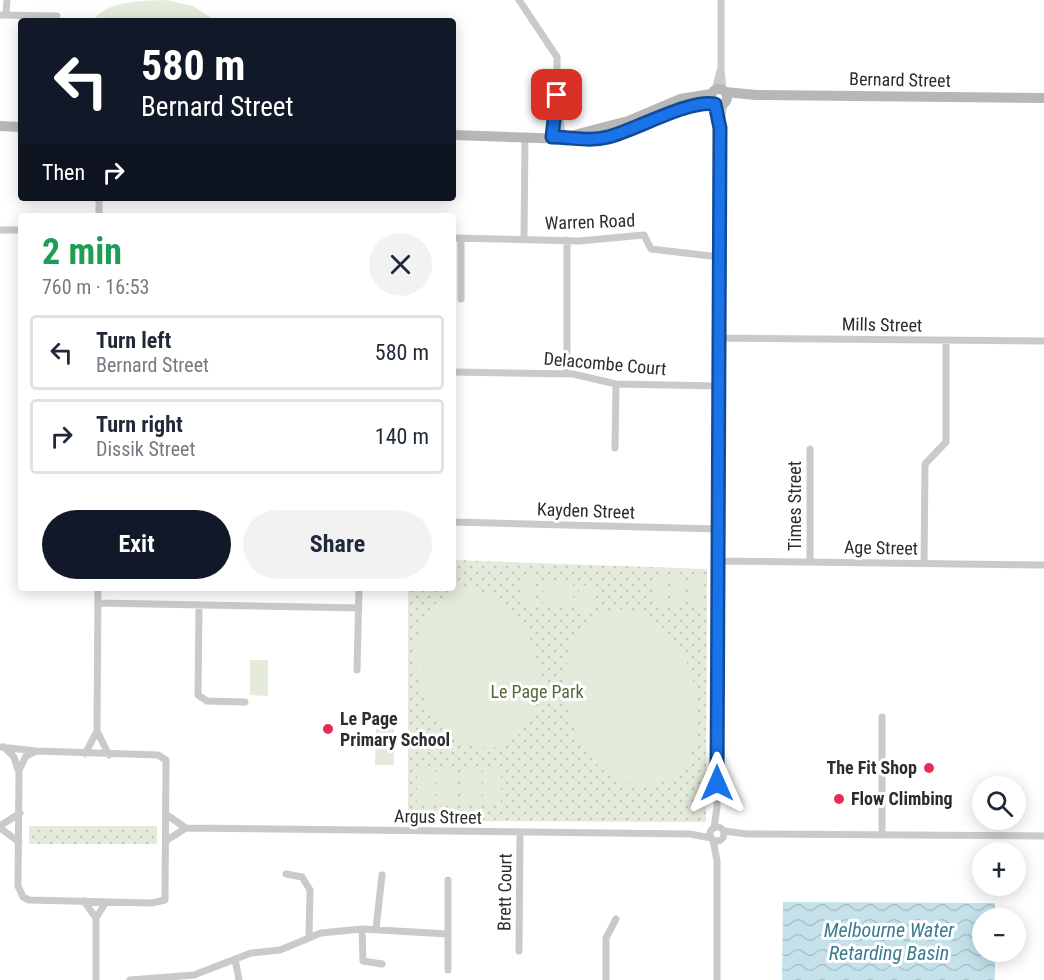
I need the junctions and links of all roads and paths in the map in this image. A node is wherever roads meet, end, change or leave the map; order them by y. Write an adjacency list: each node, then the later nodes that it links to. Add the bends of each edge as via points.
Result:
1 (7, 0): 4 (street)
2 (519, 0): 12 (street, via 555,52)
3 (721, 0): 6 (street)
4 (3, 15): 5 (street)
5 (57, 16)
6 (719, 97): 7 (street, Bernard Street); 12 (street, Bernard Street, via 672,101 607,128); 18 (street)
7 (1044, 98)
8 (0, 126): 9 (street)
9 (18, 127)
10 (456, 135): 11 (street, Bernard Street)
11 (525, 136): 12 (street, Bernard Street); 16 (street)
12 (557, 137)
13 (0, 230): 14 (street)
14 (18, 230)
15 (457, 238): 16 (street, Warren Road); 19 (street)
16 (524, 239): 17 (street, Warren Road)
17 (567, 240): 18 (street, Warren Road, via 644,235 651,249); 24 (street)
18 (719, 257): 20 (street)
19 (461, 298)
20 (719, 338): 21 (street, Mills Street); 26 (street)
21 (946, 340): 22 (street, Mills Street); 33 (street, via 946,442 925,464)
22 (1044, 341)
23 (456, 372): 24 (street, Delacombe Court)
24 (567, 374): 25 (street, Delacombe Court)
25 (616, 384): 26 (street, Delacombe Court); 27 (street)
26 (719, 386): 30 (street)
27 (615, 448)
28 (810, 449): 32 (street, Times Street)
29 (456, 522): 30 (street, Kayden Street)
30 (718, 530): 31 (street)
31 (718, 561): 32 (street, Age Street); 54 (street)
32 (810, 562): 33 (street, Age Street)
33 (924, 564): 34 (street, Age Street)
34 (1044, 565)
35 (98, 591): 37 (street)
36 (359, 591): 39 (street)
37 (98, 603): 38 (street); 43 (street)
38 (199, 605): 39 (street); 41 (street, via 198,695 207,701)
39 (359, 608): 40 (street)
40 (357, 670)
41 (245, 702)
42 (882, 717): 55 (street)
43 (97, 730): 46 (street); 47 (street)
44 (2, 747): 45 (street); 48 (street, via 14,757)
45 (36, 752): 46 (street); 48 (street, via 26,756)
46 (85, 754): 47 (street)
47 (109, 755): 50 (street, via 158,755 166,760)
48 (19, 770): 49 (street)
49 (20, 813): 51 (street); 58 (street)
50 (167, 816): 52 (street); 57 (street)
51 (0, 827): 58 (street)
52 (186, 828): 53 (street, Argus Street); 57 (street)
53 (520, 833): 54 (street, Argus Street); 70 (street, Brett Court)
54 (717, 834): 55 (street, Argus Street); 79 (street)
55 (882, 835): 56 (street, Argus Street)
56 (1044, 836)
57 (167, 840): 63 (street, via 165,900)
58 (19, 842): 62 (street, via 18,886 23,897)
59 (286, 874): 69 (street, via 302,877 310,890)
60 (382, 875): 67 (street)
61 (448, 880): 68 (street)
62 (84, 901): 63 (street); 64 (street)
63 (106, 902): 64 (street)
64 (96, 918): 75 (street)
65 (616, 919): 78 (street, via 606,938)
66 (362, 929): 67 (street); 69 (street); 72 (street, via 363,961)
67 (376, 929): 68 (street)
68 (448, 934): 73 (street)
69 (309, 937): 71 (street, via 280,950)
70 (519, 951)
71 (235, 959): 74 (street, via 194,975); 77 (street)
72 (382, 964)
73 (448, 970)
74 (173, 978): 76 (street)
75 (96, 980)
76 (130, 980)
77 (239, 980)
78 (606, 980)
79 (717, 980)

